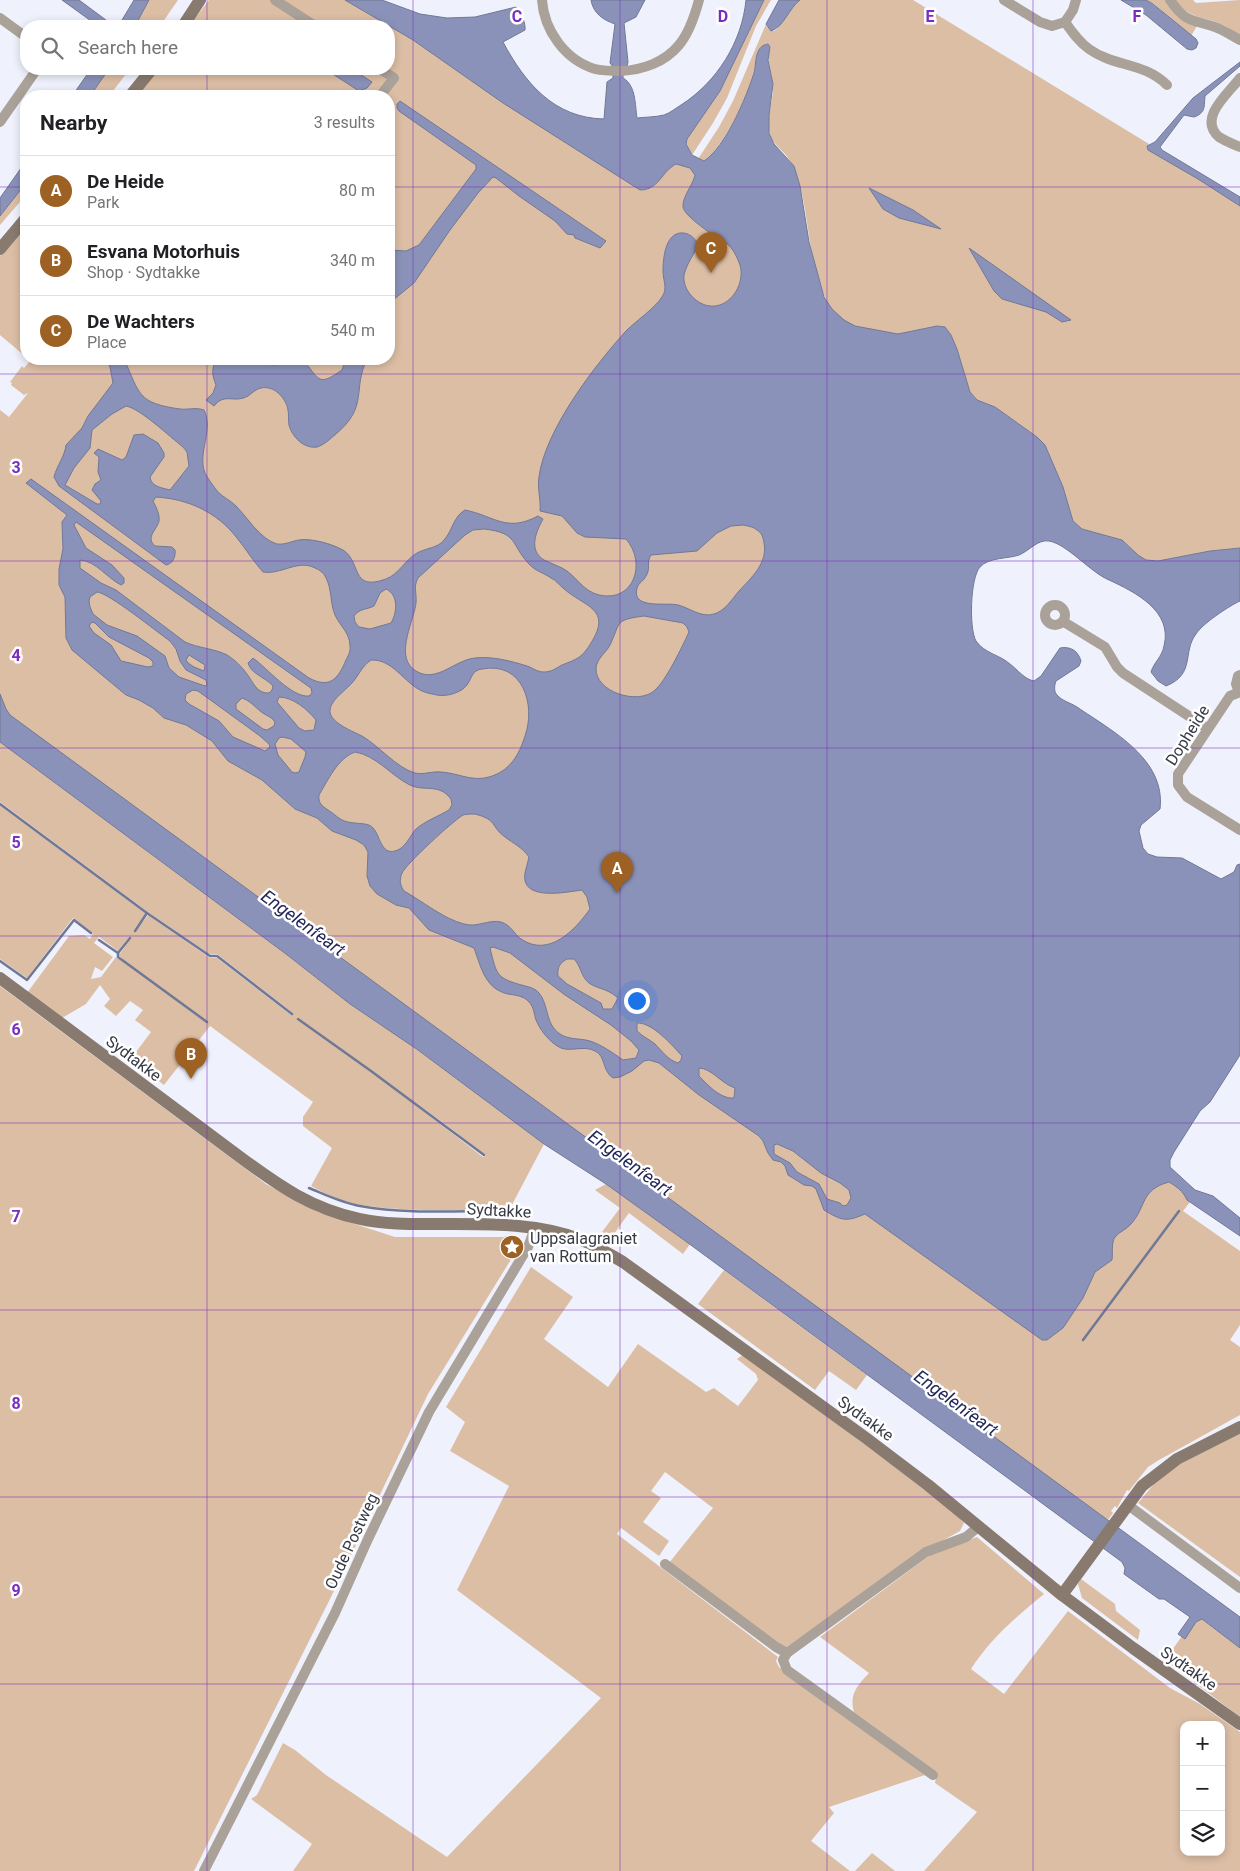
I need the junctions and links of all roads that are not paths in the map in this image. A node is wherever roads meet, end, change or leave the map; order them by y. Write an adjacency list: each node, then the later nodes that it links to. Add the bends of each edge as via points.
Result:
1 (200, 0): 9 (street)
2 (275, 0): 10 (street)
3 (542, 0): 4 (street, via 552,34 563,49 586,66 610,71 654,64 668,56 680,44)
4 (699, 0)
5 (1004, 0): 11 (street, via 1040,22 1052,26)
6 (1076, 0): 11 (street)
7 (1170, 0): 13 (street, via 1181,15)
8 (0, 18): 12 (street)
9 (187, 20)
10 (306, 20)
11 (1065, 22): 18 (street, via 1090,50 1149,71)
12 (20, 33)
13 (1240, 40)
14 (33, 75): 19 (street)
15 (147, 75): 20 (street)
16 (389, 75): 21 (street, via 394,78)
17 (1240, 78): 24 (street, via 1211,118 1218,136)
18 (1167, 85)
19 (22, 90)
20 (135, 90)
21 (385, 90)
22 (20, 93): 23 (street)
23 (0, 122)
24 (1240, 147)
25 (20, 225): 26 (street)
26 (0, 249)
27 (1064, 622): 30 (street, via 1105,647 1123,673)
28 (1240, 675): 29 (street, Dopheide, via 1236,684)
29 (1240, 692): 30 (street, Dopheide, via 1230,696)
30 (1207, 728): 31 (street, Dopheide, via 1178,774 1178,785 1187,797)
31 (1240, 830)
32 (0, 978): 33 (street, Sydtakke, via 240,1158 301,1199 361,1220 389,1224)
33 (535, 1228): 36 (street, Sydtakke, via 581,1240 634,1269 874,1444); 43 (street, Oude Postweg, via 528,1247 425,1420 330,1622)
34 (1240, 1427): 35 (street, via 1171,1463 1142,1486)
35 (1128, 1505): 38 (street); 39 (street)
36 (978, 1527): 39 (street, Sydtakke); 40 (street, via 966,1537 926,1552)
37 (665, 1564): 40 (street)
38 (1240, 1588)
39 (1062, 1595): 41 (street, Sydtakke)
40 (787, 1653): 42 (street, via 783,1660 787,1670)
41 (1240, 1724)
42 (933, 1775)
43 (204, 1871)

